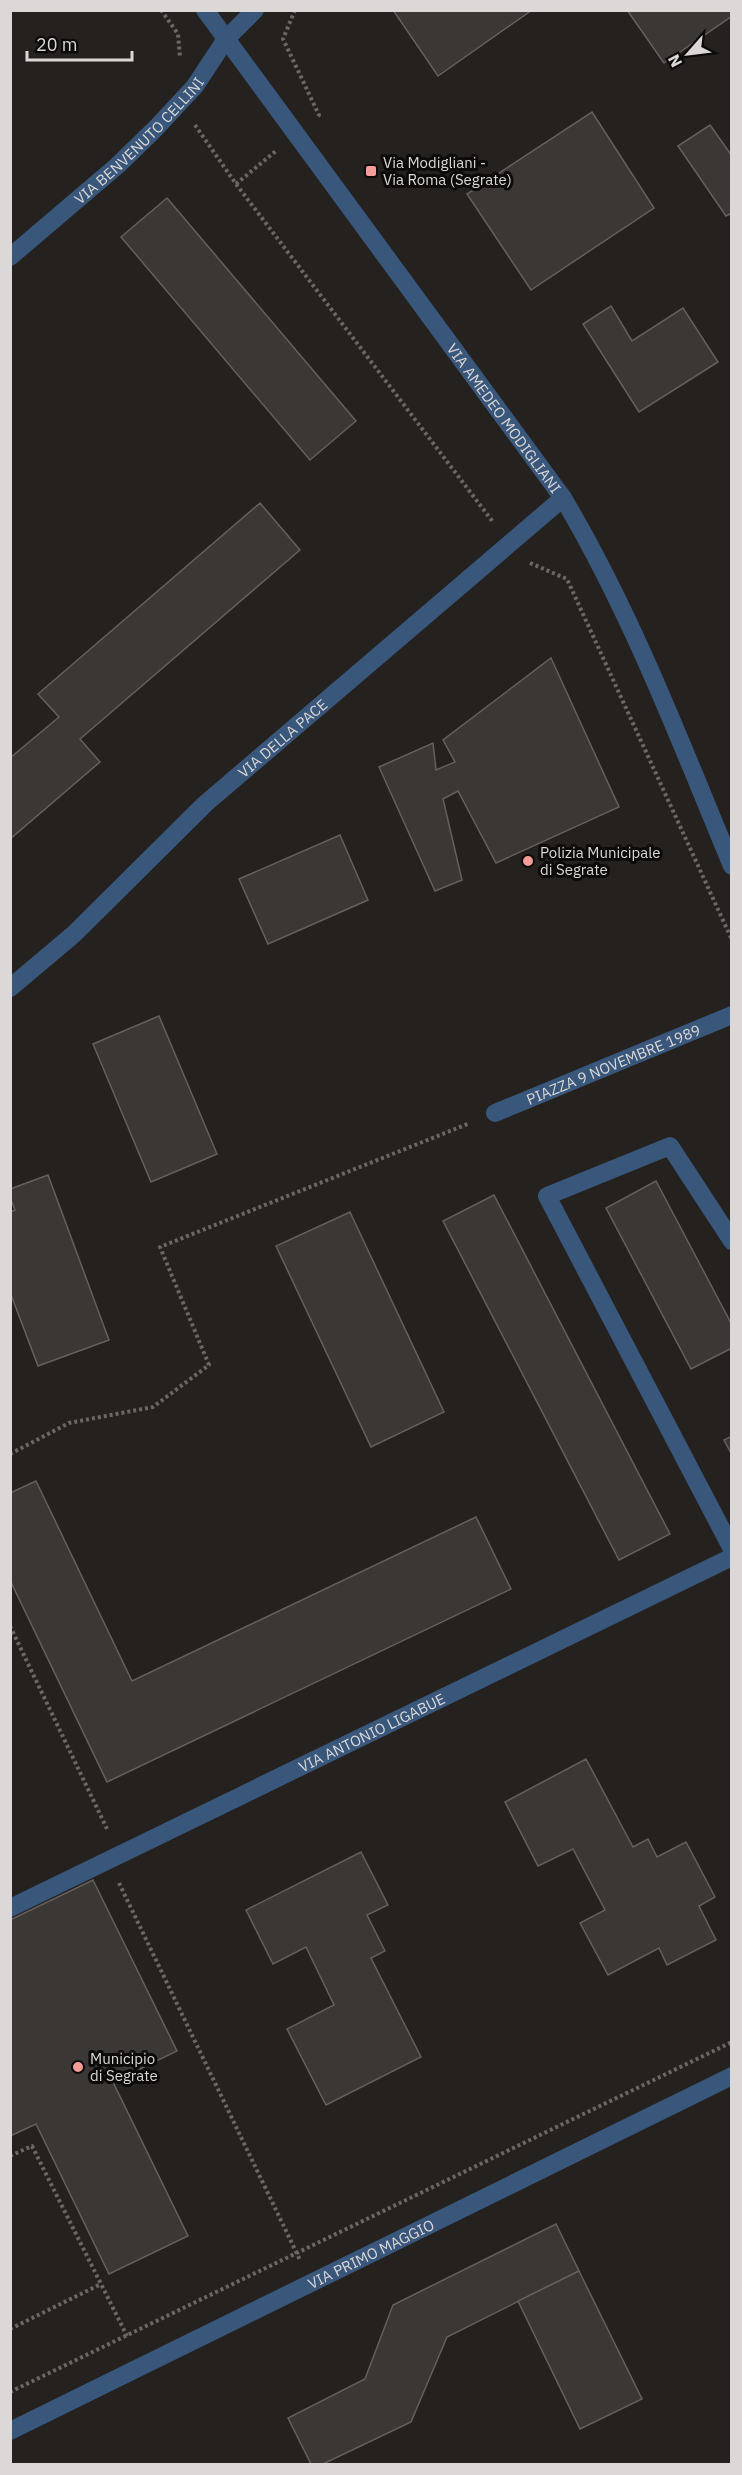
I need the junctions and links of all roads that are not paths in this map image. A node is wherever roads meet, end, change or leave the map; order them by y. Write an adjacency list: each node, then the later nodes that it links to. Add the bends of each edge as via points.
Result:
1 (205, 10): 3 (street, VIA AMEDEO MODIGLIANI)
2 (255, 10): 3 (street, VIA BENVENUTO CELLINI)
3 (226, 39): 4 (street, VIA BENVENUTO CELLINI, via 180,103 118,165); 5 (street, VIA AMEDEO MODIGLIANI)
4 (10, 257)
5 (563, 498): 6 (street, VIA AMEDEO MODIGLIANI, via 623,608); 7 (street, VIA DELLA PACE, via 205,804 74,934)
6 (732, 866)
7 (10, 988)
8 (732, 1016): 9 (street, PIAZZA 9 NOVEMBRE 1989)
9 (495, 1113)
10 (732, 1240): 11 (street, via 670,1146 547,1196)
11 (732, 1550)
12 (732, 1557): 13 (street, VIA ANTONIO LIGABUE)
13 (10, 1908)
14 (732, 2076): 15 (street, VIA PRIMO MAGGIO)
15 (10, 2431)

